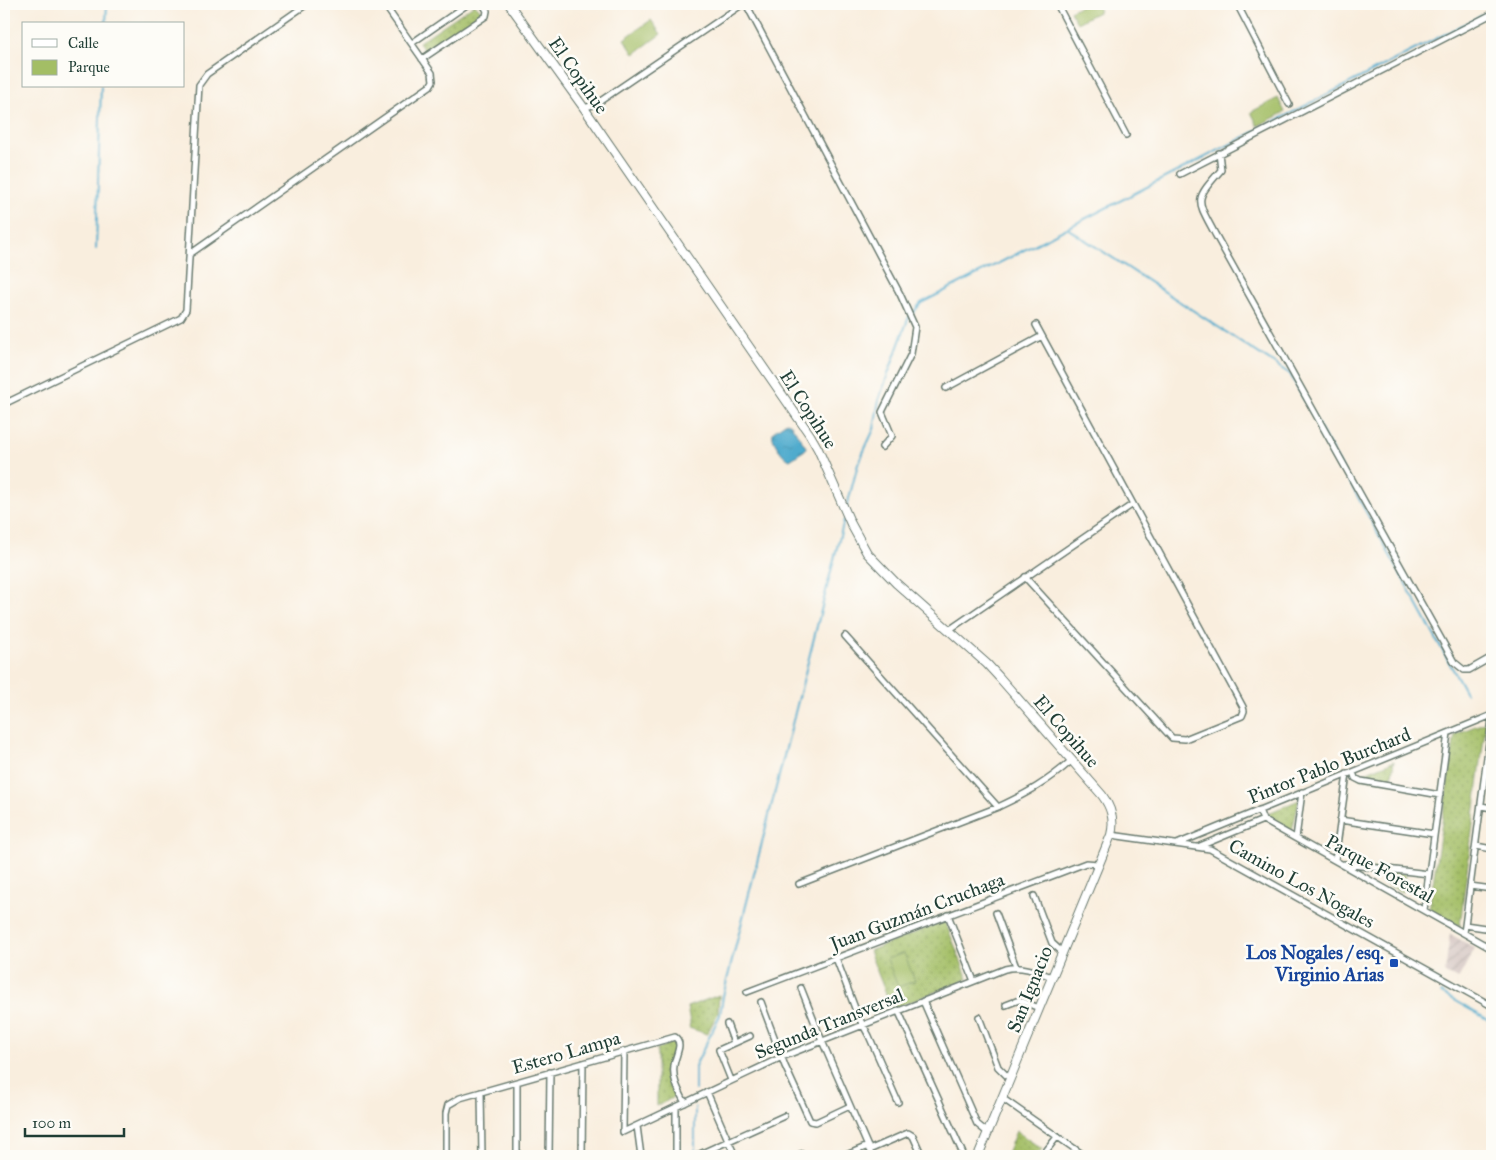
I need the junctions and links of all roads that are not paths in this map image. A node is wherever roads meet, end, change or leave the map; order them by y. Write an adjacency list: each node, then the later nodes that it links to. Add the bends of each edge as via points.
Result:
1 (307, 4): 17 (street, via 207,74 199,85)
2 (384, 4): 10 (street)
3 (468, 4): 10 (street)
4 (509, 4): 13 (main road, El Copihue)
5 (745, 4): 13 (street, via 596,104); 22 (street, via 915,327 911,354 882,412 892,436)
6 (1057, 4): 14 (street)
7 (1237, 4): 12 (street)
8 (486, 5): 11 (street, via 486,16)
9 (1492, 14): 15 (street)
10 (412, 43): 11 (street)
11 (422, 59): 17 (street, via 433,78 428,89)
12 (1289, 104)
13 (584, 108): 25 (main road, El Copihue, via 810,435 851,524 868,552 896,583)
14 (1126, 135)
15 (1220, 154): 16 (street); 27 (street, via 1221,170 1201,194 1200,202 1215,234 1454,662 1464,670 1470,670)
16 (1180, 174)
17 (190, 254): 21 (street, via 186,310 181,318)
18 (1036, 325): 19 (street)
19 (1042, 336): 20 (street); 23 (street)
20 (946, 388)
21 (4, 404)
22 (882, 447)
23 (1133, 504): 24 (street); 24 (street, via 1243,707 1240,718 1185,739 1170,736)
24 (1025, 577): 25 (street)
25 (949, 630): 32 (main road, El Copihue, via 999,677)
26 (845, 636): 38 (street)
27 (1492, 657)
28 (1492, 715): 31 (street, Pintor Pablo Burchard)
29 (1492, 719): 30 (street)
30 (1492, 726): 33 (street)
31 (1448, 733): 34 (street, Pintor Pablo Burchard); 37 (street)
32 (1071, 761): 38 (street, via 1047,781); 45 (main road, El Copihue, via 1109,806 1113,820)
33 (1489, 766): 39 (street)
34 (1353, 772): 35 (street, Pintor Pablo Burchard); 37 (street, via 1361,781)
35 (1346, 774): 36 (street, Pintor Pablo Burchard); 43 (street)
36 (1302, 792): 41 (street, Pintor Pablo Burchard); 46 (street)
37 (1440, 795): 44 (street)
38 (998, 806): 55 (street)
39 (1481, 806): 40 (street); 48 (street)
40 (1492, 808)
41 (1259, 810): 42 (street); 47 (street, Pintor Pablo Burchard)
42 (1263, 820): 46 (street, Parque Forestal); 49 (street, Pintor Pablo Burchard)
43 (1340, 820): 44 (street); 51 (street)
44 (1434, 834): 54 (street)
45 (1111, 835): 47 (street, Camino Los Nogales); 52 (main road, San Ignacio)
46 (1296, 838): 51 (street, Parque Forestal)
47 (1177, 844): 49 (street, Camino Los Nogales)
48 (1476, 846): 50 (street); 56 (street)
49 (1200, 847): 76 (street, Camino Los Nogales, via 1214,851)
50 (1492, 849)
51 (1335, 860): 53 (street, Parque Forestal)
52 (1098, 864): 61 (street, Juan Guzmán Cruchaga, via 1086,863); 66 (main road, San Ignacio)
53 (1341, 864): 54 (street); 59 (street, Parque Forestal)
54 (1429, 874): 59 (street)
55 (799, 884)
56 (1470, 886): 57 (street); 62 (street)
57 (1492, 889)
58 (1034, 896): 66 (street, via 1052,942)
59 (1424, 910): 64 (street, Parque Forestal)
60 (996, 913): 68 (street)
61 (948, 915): 67 (street, Juan Guzmán Cruchaga); 70 (street)
62 (1465, 925): 63 (street); 64 (street)
63 (1492, 929)
64 (1464, 933): 65 (street, Parque Forestal)
65 (1492, 949)
66 (1062, 952): 69 (main road, San Ignacio)
67 (836, 958): 72 (street, Juan Guzmán Cruchaga); 81 (street)
68 (1016, 967): 69 (street, Segunda Transversal); 70 (street, Segunda Transversal)
69 (1052, 977): 77 (main road, San Ignacio)
70 (974, 981): 73 (street, Segunda Transversal)
71 (801, 988): 83 (street)
72 (748, 992)
73 (922, 1001): 78 (street, Segunda Transversal); 101 (street, via 975,1121)
74 (762, 1002): 86 (street)
75 (1006, 1005): 77 (street, via 1019,1000)
76 (1492, 1006)
77 (1039, 1008): 89 (main road, San Ignacio)
78 (898, 1010): 81 (street, Segunda Transversal); 118 (street)
79 (978, 1017): 89 (street, via 998,1067)
80 (727, 1024): 84 (street)
81 (863, 1024): 83 (street, Segunda Transversal); 95 (street)
82 (750, 1036): 84 (street)
83 (822, 1041): 86 (street, Segunda Transversal); 97 (street)
84 (734, 1043): 90 (street, via 719,1050)
85 (624, 1051): 87 (street, Estero Lampa); 96 (street, Estero Lampa, via 677,1038 680,1046 675,1058 674,1076); 100 (street, Segunda Transversal, via 623,1132)
86 (782, 1057): 90 (street, Segunda Transversal); 97 (street, via 812,1122)
87 (583, 1063): 88 (street, Estero Lampa); 111 (street)
88 (550, 1072): 91 (street, Estero Lampa); 110 (street)
89 (1010, 1079): 94 (main road, San Ignacio)
90 (731, 1080): 93 (street, Segunda Transversal)
91 (516, 1082): 92 (street, Estero Lampa); 109 (street)
92 (481, 1092): 107 (street, Estero Lampa, via 460,1098 448,1106); 108 (street)
93 (708, 1092): 96 (street, Segunda Transversal); 103 (street)
94 (1002, 1098): 101 (main road, San Ignacio); 102 (street)
95 (898, 1102)
96 (685, 1103): 98 (street, Segunda Transversal)
97 (850, 1106): 104 (street)
98 (676, 1107): 100 (street, Segunda Transversal); 113 (street)
99 (784, 1116): 103 (street)
100 (637, 1126): 112 (street)
101 (988, 1133): 119 (main road, San Ignacio)
102 (1058, 1137): 106 (street); 120 (street)
103 (728, 1141): 105 (street); 114 (street)
104 (868, 1148): 115 (street); 116 (street); 117 (street, via 908,1134)
105 (700, 1154)
106 (1081, 1155)
107 (446, 1156)
108 (482, 1156)
109 (517, 1156)
110 (549, 1156)
111 (582, 1156)
112 (641, 1156)
113 (676, 1156)
114 (735, 1156)
115 (844, 1156)
116 (872, 1156)
117 (922, 1156)
118 (964, 1156)
119 (978, 1156)
120 (1042, 1156)

